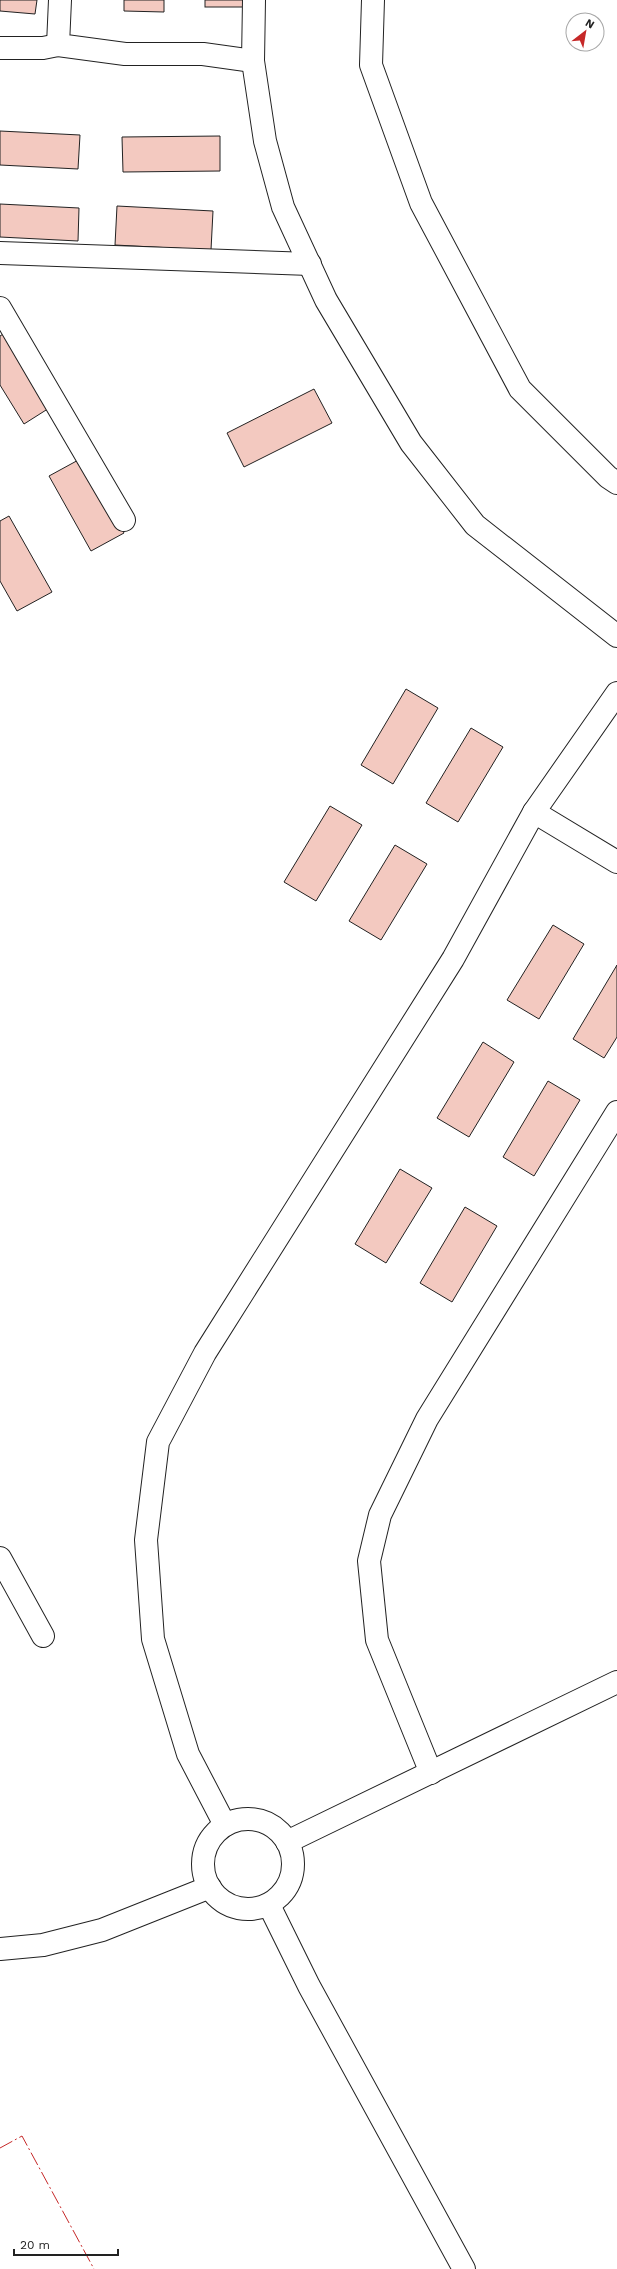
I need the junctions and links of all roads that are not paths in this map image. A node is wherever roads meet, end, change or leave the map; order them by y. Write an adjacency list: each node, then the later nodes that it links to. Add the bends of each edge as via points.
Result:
1 (60, 0): 4 (street)
2 (254, 0): 6 (street)
3 (373, 0): 10 (street, via 371,65 421,203 520,389)
4 (58, 45): 5 (street, via 43,48); 6 (street, via 125,54 203,54)
5 (0, 48)
6 (253, 61): 8 (street, via 265,141 283,207)
7 (0, 253): 8 (street)
8 (310, 264): 12 (street, via 326,300 411,443 475,526)
9 (0, 308): 11 (street)
10 (617, 483)
11 (124, 520)
12 (617, 636)
13 (617, 693): 14 (street)
14 (534, 812): 15 (street); 21 (street, via 453,959 205,1353 158,1442 146,1540 153,1639 188,1754)
15 (617, 862)
16 (617, 1112): 20 (street, via 426,1419 380,1515 370,1562 377,1640)
17 (0, 1558): 18 (street)
18 (43, 1636)
19 (617, 1682): 20 (street)
20 (431, 1773): 22 (street)
21 (225, 1824): 22 (street, via 232,1820 251,1818 281,1832); 23 (street, via 214,1832 203,1851 203,1877)
22 (287, 1842): 24 (street, via 292,1851 293,1873 283,1893)
23 (210, 1887): 24 (street, via 216,1898 236,1909 256,1910); 25 (street, via 102,1930 43,1945)
24 (269, 1905): 26 (street, via 309,1986)
25 (0, 1949)
26 (464, 2269)

